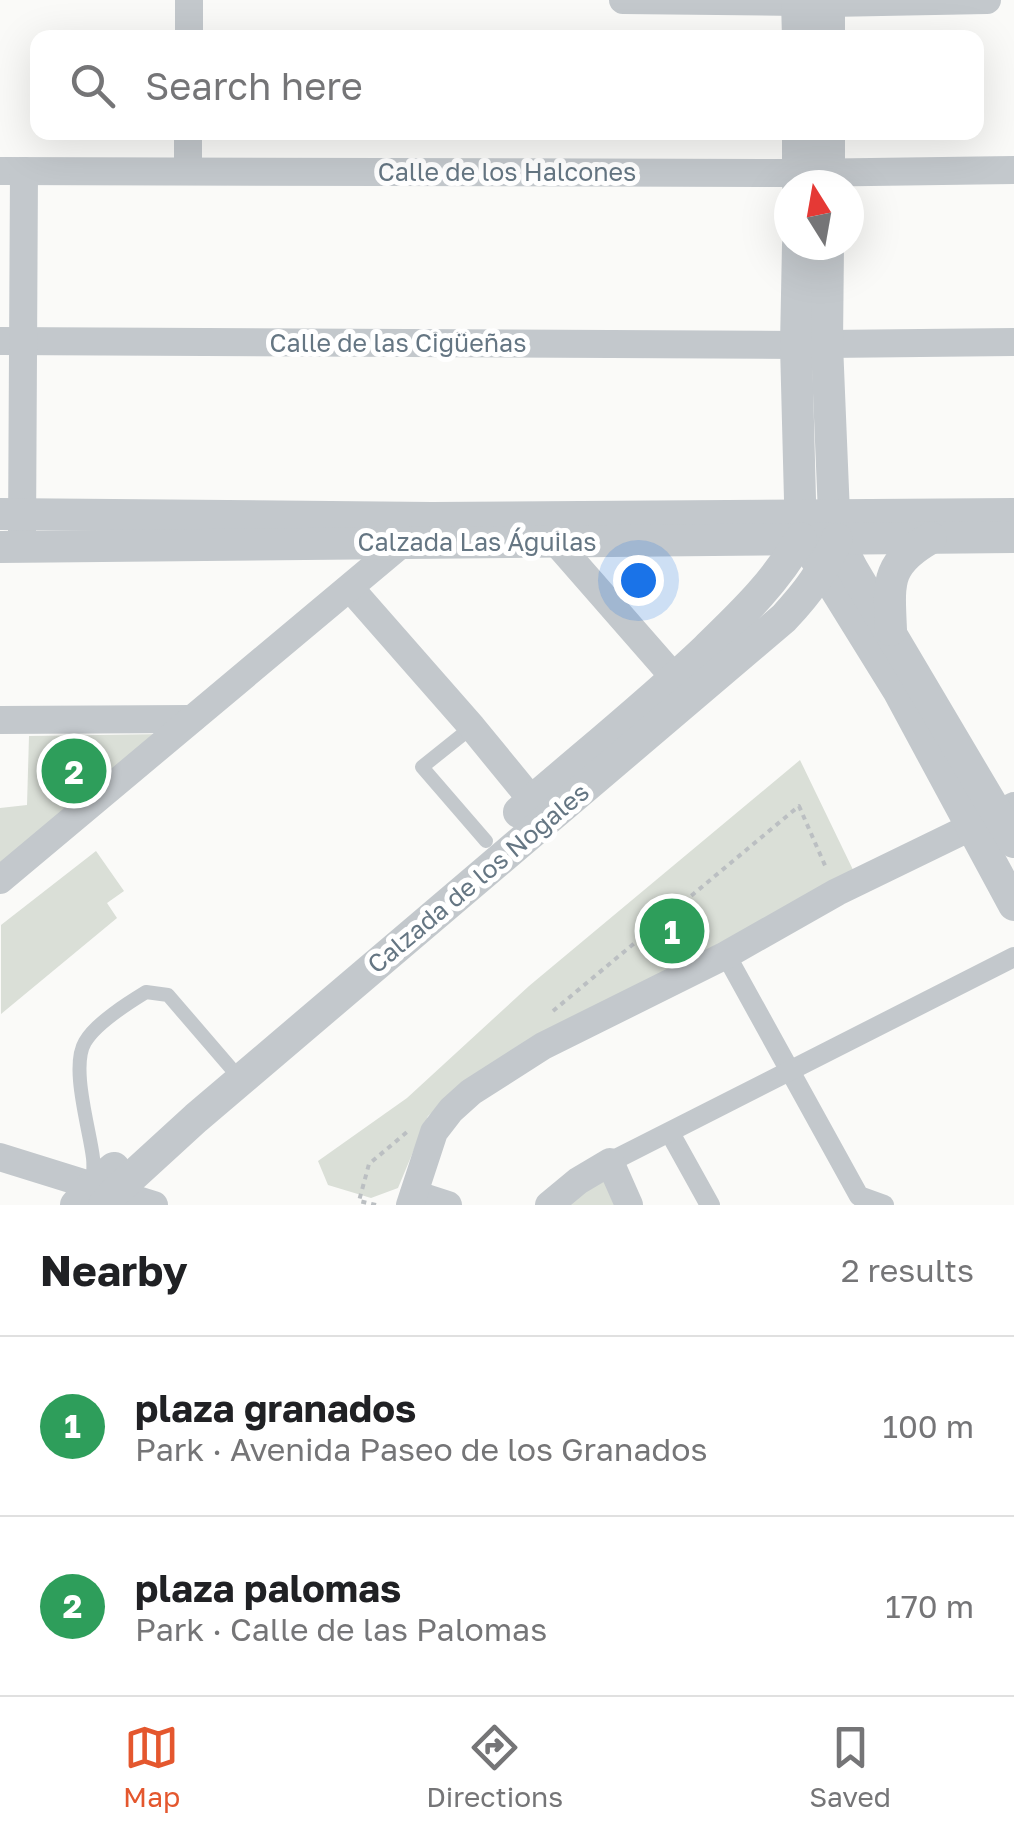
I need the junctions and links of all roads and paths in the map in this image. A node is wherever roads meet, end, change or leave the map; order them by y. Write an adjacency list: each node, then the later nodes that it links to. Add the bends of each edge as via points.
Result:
1 (189, 0): 5 (street)
2 (623, 0): 4 (street)
3 (987, 0): 4 (street)
4 (813, 1): 6 (street); 7 (street)
5 (189, 30)
6 (801, 30)
7 (826, 30)
8 (188, 140): 15 (street)
9 (801, 140): 11 (street)
10 (826, 140): 12 (street)
11 (811, 170)
12 (817, 170)
13 (1014, 170): 16 (street, Calle de los Halcones)
14 (12, 171): 15 (street, Calle de los Halcones); 20 (street)
15 (188, 171): 17 (street, Calle de los Halcones)
16 (864, 177)
17 (774, 178)
18 (800, 260): 22 (street)
19 (826, 260): 22 (street)
20 (12, 341): 22 (street, Calle de las Cigüeñas); 27 (street)
21 (1014, 342): 22 (street, Calle de las Cigüeñas)
22 (812, 345): 25 (street); 26 (street)
23 (1014, 514): 26 (street, Calzada Las Águilas)
24 (432, 518): 25 (street, Calzada Las Águilas); 27 (street, Calzada Las Águilas); 31 (street)
25 (800, 526): 26 (street, Calzada Las Águilas); 30 (street, Calzada Las Águilas); 32 (street); 35 (street, Calzada de los Nogales, via 783,569)
26 (835, 527): 28 (street, Calzada Las Águilas); 32 (street, Calzada de los Nogales); 34 (street)
27 (11, 531): 31 (street, Calzada Las Águilas)
28 (931, 538): 29 (street, Calzada Las Águilas); 34 (street, via 894,572)
29 (1014, 538)
30 (556, 541): 31 (street, Calzada Las Águilas); 35 (street)
31 (404, 542): 33 (street)
32 (824, 570): 35 (street, Calzada de los Nogales, via 784,618); 40 (street, via 898,690)
33 (350, 588): 37 (street); 38 (street)
34 (892, 635): 40 (street)
35 (684, 687): 39 (street, Calzada de los Nogales)
36 (0, 720): 37 (street)
37 (192, 720): 42 (street)
38 (472, 727): 39 (street); 41 (lane, via 422,767)
39 (540, 809): 41 (street, Calzada de los Nogales); 45 (street, Calzada de los Nogales)
40 (1000, 822): 43 (street); 44 (street)
41 (486, 842): 45 (street, Calzada de los Nogales)
42 (0, 880)
43 (836, 892): 46 (street); 48 (path, via 799,806)
44 (1014, 905)
45 (374, 953): 49 (street, Calzada de los Nogales); 51 (street, Calzada de los Nogales)
46 (726, 955): 50 (street); 57 (street, via 544,1046 472,1092 434,1132)
47 (1014, 957): 50 (street)
48 (554, 1010)
49 (230, 1067): 51 (street, Calzada de los Nogales); 56 (lane, via 168,995 146,992 87,1038 80,1052)
50 (790, 1072): 53 (street); 64 (street, via 859,1196)
51 (190, 1113): 56 (street, Calzada de los Nogales)
52 (415, 1125): 59 (path, via 369,1164 359,1201)
53 (670, 1133): 55 (street); 63 (street)
54 (0, 1157): 56 (street)
55 (610, 1162): 61 (street); 62 (street)
56 (96, 1197): 58 (street)
57 (412, 1199): 60 (street)
58 (154, 1205)
59 (376, 1205)
60 (448, 1205)
61 (549, 1205)
62 (629, 1205)
63 (710, 1205)
64 (884, 1205)

